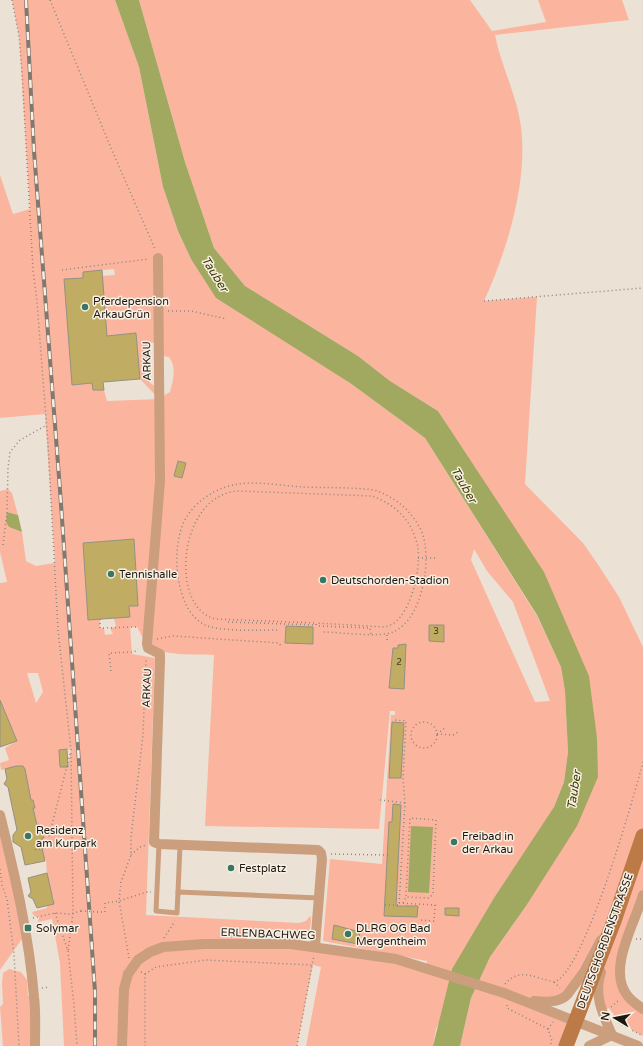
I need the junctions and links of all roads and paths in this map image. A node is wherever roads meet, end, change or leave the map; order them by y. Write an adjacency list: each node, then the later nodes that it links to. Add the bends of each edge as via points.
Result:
1 (12, 0): 9 (path, via 22,72)
2 (50, 0): 3 (path)
3 (158, 258): 4 (path); 7 (street, ARKAU)
4 (62, 270)
5 (643, 288): 6 (path)
6 (484, 301)
7 (158, 312): 8 (path, via 191,311); 23 (street, ARKAU, via 160,480)
8 (227, 319)
9 (45, 426): 10 (path, via 20,440 10,452); 32 (path, via 58,630)
10 (3, 544)
11 (418, 558): 12 (path); 16 (path, via 415,583 408,604 399,617 388,626); 16 (path, via 415,536 404,517 389,504 372,496 238,491 225,494 206,507 194,522 187,547 187,576 195,606 206,616 216,619)
12 (426, 558): 13 (path); 18 (path, via 422,532 409,512 387,494 374,490 243,484 211,493 193,508 186,518 179,539 178,570 185,605 196,619 212,627); 21 (path, via 422,589 416,607 403,625)
13 (437, 558)
14 (100, 620): 23 (path, via 100,628 137,627)
15 (228, 622): 16 (path)
16 (316, 623)
17 (319, 626): 20 (path, via 370,628)
18 (277, 630)
19 (323, 632): 20 (path)
20 (371, 634): 21 (path)
21 (387, 634): 22 (path)
22 (387, 643)
23 (147, 644): 24 (path, via 173,636 279,643); 25 (path, via 134,652 109,653); 38 (street, ARKAU, via 148,648 160,654 153,837 154,842); 42 (path, via 143,735)
24 (281, 646)
25 (111, 672)
26 (394, 720): 28 (path, via 406,722)
27 (446, 727): 31 (path)
28 (406, 731): 29 (path); 35 (path, via 403,779)
29 (412, 732): 31 (path, via 423,722 434,727); 31 (path, via 413,741 424,748 432,745)
30 (458, 732): 31 (path, via 453,735)
31 (437, 734)
32 (71, 750): 40 (path, via 49,836 50,843 45,848); 56 (path)
33 (643, 762): 70 (path, via 616,857 569,967 560,981 554,982 522,974 511,979)
34 (380, 800): 35 (path)
35 (405, 803): 51 (path)
36 (0, 815): 58 (street)
37 (643, 836): 59 (street, DEUTSCHORDENSTRASSE)
38 (159, 844): 39 (street); 42 (path, via 140,847); 46 (lane)
39 (180, 845): 41 (street, via 312,850); 45 (lane)
40 (35, 850)
41 (321, 853): 43 (path); 49 (street)
42 (131, 855): 50 (path, via 121,882)
43 (388, 855)
44 (0, 869): 77 (path, via 14,954)
45 (178, 892): 49 (lane); 55 (lane)
46 (157, 893): 50 (path, via 147,892); 55 (lane, via 156,911)
47 (643, 896): 71 (street, via 619,972)
48 (406, 897): 48 (path, via 410,818 436,820 433,894 429,898); 52 (path)
49 (319, 898): 61 (street)
50 (119, 901): 56 (path, bridge, via 104,903 105,912 81,911); 65 (path)
51 (399, 903): 52 (path); 53 (path)
52 (403, 903): 57 (path, via 435,904 434,921)
53 (385, 905)
54 (55, 913): 56 (path); 58 (path); 63 (path)
55 (177, 913): 62 (path, via 163,939)
56 (73, 914): 63 (path)
57 (420, 920)
58 (24, 921): 78 (street, via 35,999)
59 (614, 921): 72 (street, via 598,944 584,972 564,998 548,1002); 74 (street, DEUTSCHORDENSTRASSE); 75 (street, via 597,993)
60 (384, 936): 64 (path)
61 (315, 946): 62 (street, ERLENBACHWEG, via 252,944); 66 (path); 70 (street, ERLENBACHWEG, via 396,959)
62 (163, 947): 65 (street, ERLENBACHWEG, via 150,952)
63 (68, 951): 79 (path)
64 (380, 952)
65 (133, 966): 67 (path); 80 (street, via 124,989)
66 (312, 966): 67 (path, via 206,960 156,966); 82 (path)
67 (145, 974): 81 (path)
68 (50, 987): 69 (path)
69 (38, 988)
70 (499, 992): 72 (street, ERLENBACHWEG); 83 (path, via 507,1008 548,1029 552,1041)
71 (626, 995): 73 (street); 76 (path, via 609,1008 620,1024)
72 (524, 1001): 74 (street, ERLENBACHWEG)
73 (643, 1009)
74 (576, 1021): 75 (street, ERLENBACHWEG); 84 (street, DEUTSCHORDENSTRASSE)
75 (612, 1035): 85 (street); 86 (street, ERLENBACHWEG)
76 (643, 1036)
77 (19, 1046)
78 (35, 1046)
79 (77, 1046)
80 (122, 1046)
81 (145, 1046)
82 (297, 1046)
83 (550, 1046)
84 (566, 1046)
85 (589, 1046)
86 (638, 1046)

